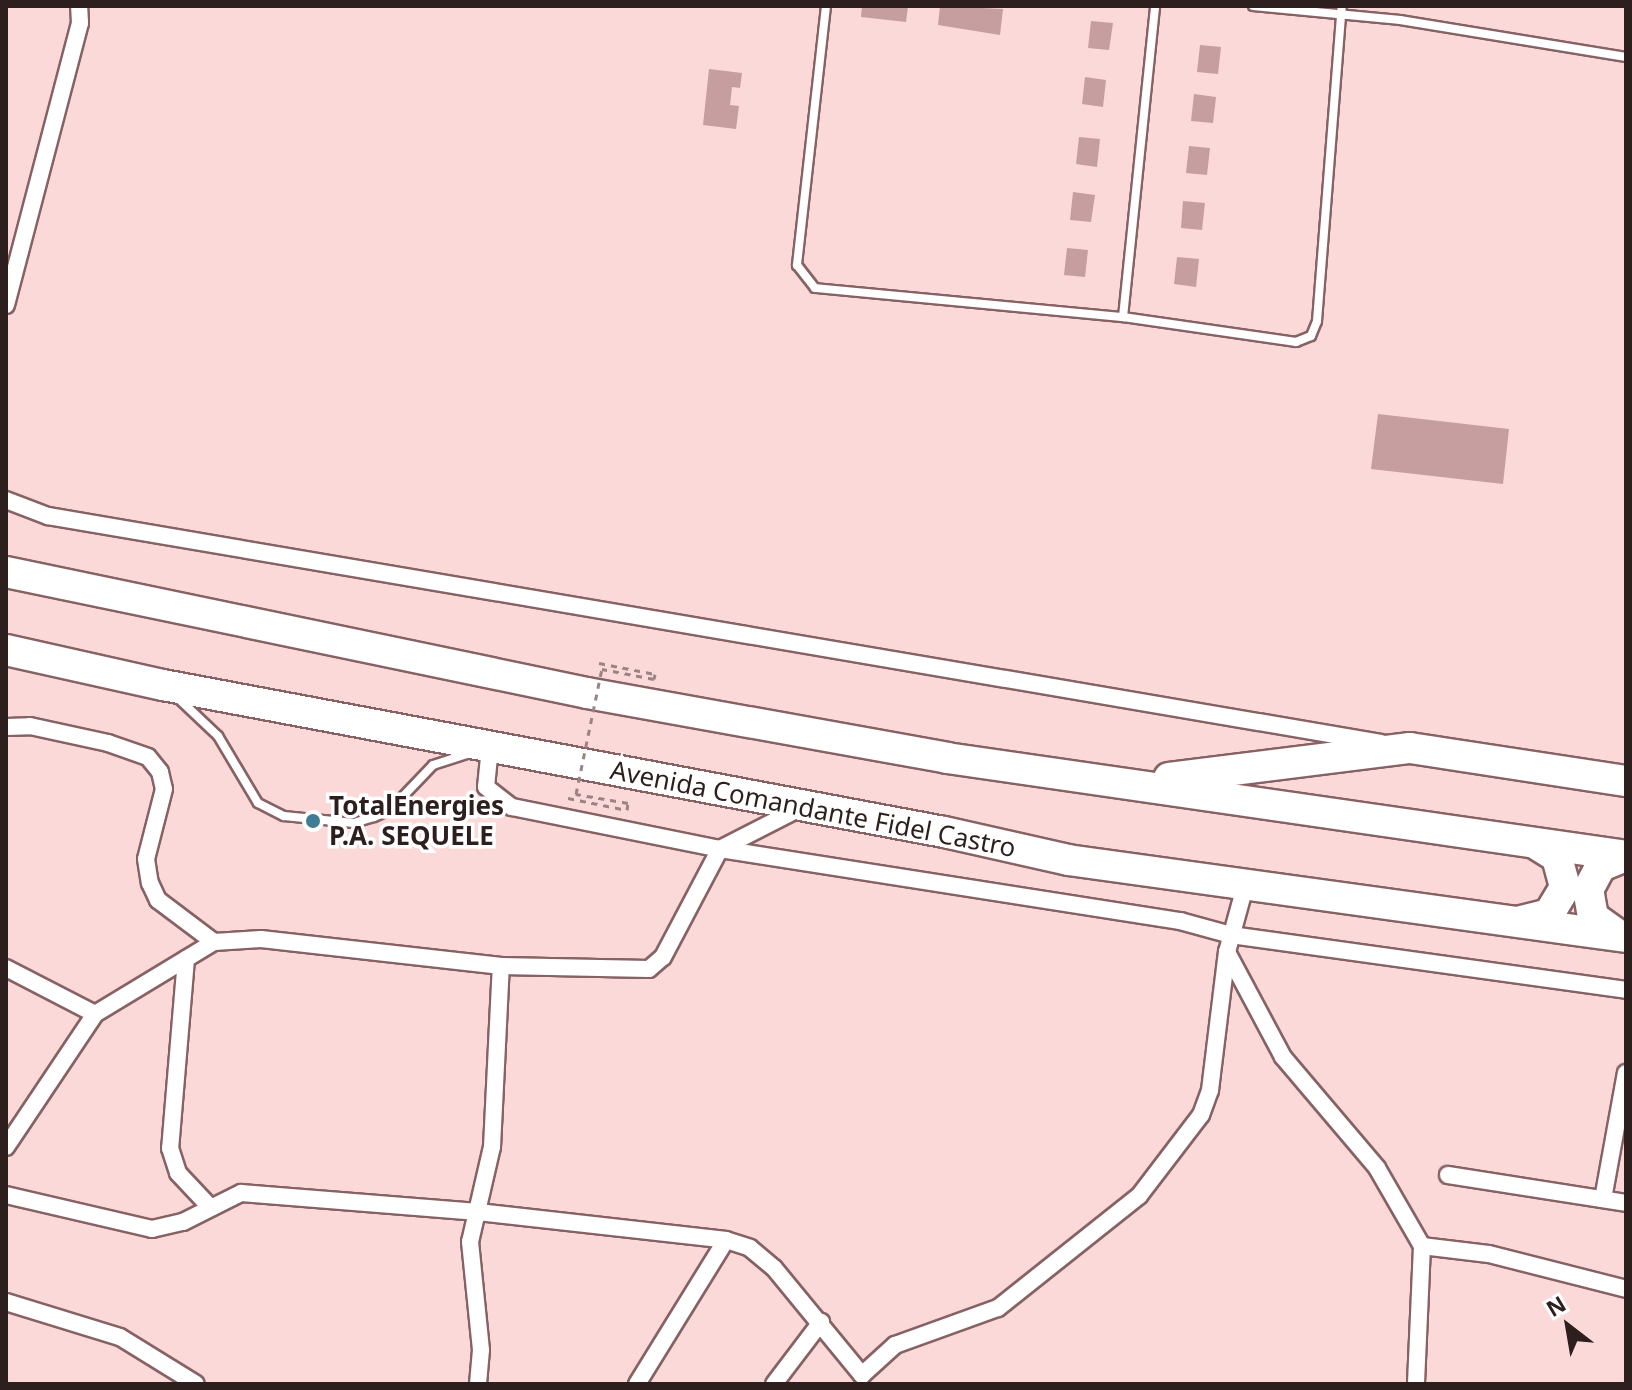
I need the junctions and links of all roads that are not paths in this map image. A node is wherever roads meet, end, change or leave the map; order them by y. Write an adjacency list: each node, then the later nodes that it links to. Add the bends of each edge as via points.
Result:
1 (79, 6): 8 (street, via 80,23)
2 (826, 6): 9 (lane, via 797,265 803,278 815,288)
3 (1155, 6): 9 (lane)
4 (1253, 6): 6 (lane)
5 (1342, 6): 6 (lane)
6 (1341, 16): 7 (lane, via 1400,20); 9 (lane, via 1317,321 1311,336 1296,342)
7 (1626, 57)
8 (6, 305)
9 (1123, 317)
10 (6, 500): 16 (street, via 48,516)
11 (6, 572): 18 (highway, via 596,695 947,758)
12 (6, 650): 13 (highway, Avenida Comandante Fidel Castro)
13 (163, 685): 15 (highway, Avenida Comandante Fidel Castro); 15 (lane, via 218,736 258,803 284,816 354,823 374,817 390,810 433,765)
14 (6, 727): 27 (street, via 30,726 148,757 160,772 164,789 146,859 150,883 158,900)
15 (490, 747): 19 (highway, Avenida Comandante Fidel Castro); 21 (street, via 486,787 512,807)
16 (1410, 748): 17 (highway); 18 (highway)
17 (1626, 781)
18 (1135, 783): 20 (highway)
19 (805, 806): 21 (street); 23 (highway, Avenida Comandante Fidel Castro, via 1068,860)
20 (1529, 842): 22 (highway); 24 (highway, via 1557,857 1565,887 1549,914)
21 (720, 849): 25 (street, via 1180,921); 30 (street, via 663,957 649,969)
22 (1626, 856): 26 (highway, via 1596,871 1588,897 1597,922)
23 (1246, 883): 24 (highway, Avenida Comandante Fidel Castro); 25 (street)
24 (1517, 921): 26 (highway, Avenida Comandante Fidel Castro)
25 (1231, 935): 28 (street); 32 (street)
26 (1623, 936)
27 (214, 942): 29 (street); 30 (street, via 261,939)
28 (1227, 952): 43 (street, via 1283,1057 1377,1168); 46 (street, via 1210,1090 1201,1115 1139,1196 998,1308 895,1345 862,1375)
29 (186, 959): 33 (street); 40 (street, via 170,1148 178,1173)
30 (501, 966): 41 (street, via 492,1147)
31 (6, 968): 33 (street)
32 (1626, 990)
33 (95, 1014): 35 (street)
34 (1626, 1073): 38 (street)
35 (6, 1147)
36 (1448, 1175): 38 (street)
37 (6, 1195): 40 (street, via 144,1229 166,1227)
38 (1603, 1199): 39 (street)
39 (1626, 1203)
40 (210, 1207): 41 (street, via 241,1193)
41 (478, 1212): 42 (street); 48 (street, via 469,1272 477,1299)
42 (726, 1240): 46 (street, via 750,1248 774,1268); 49 (street)
43 (1422, 1246): 44 (street, via 1489,1254); 51 (street)
44 (1626, 1289)
45 (6, 1302): 47 (street, via 120,1337)
46 (821, 1322): 50 (street)
47 (196, 1384)
48 (478, 1384)
49 (637, 1384)
50 (774, 1384)
51 (1416, 1384)

